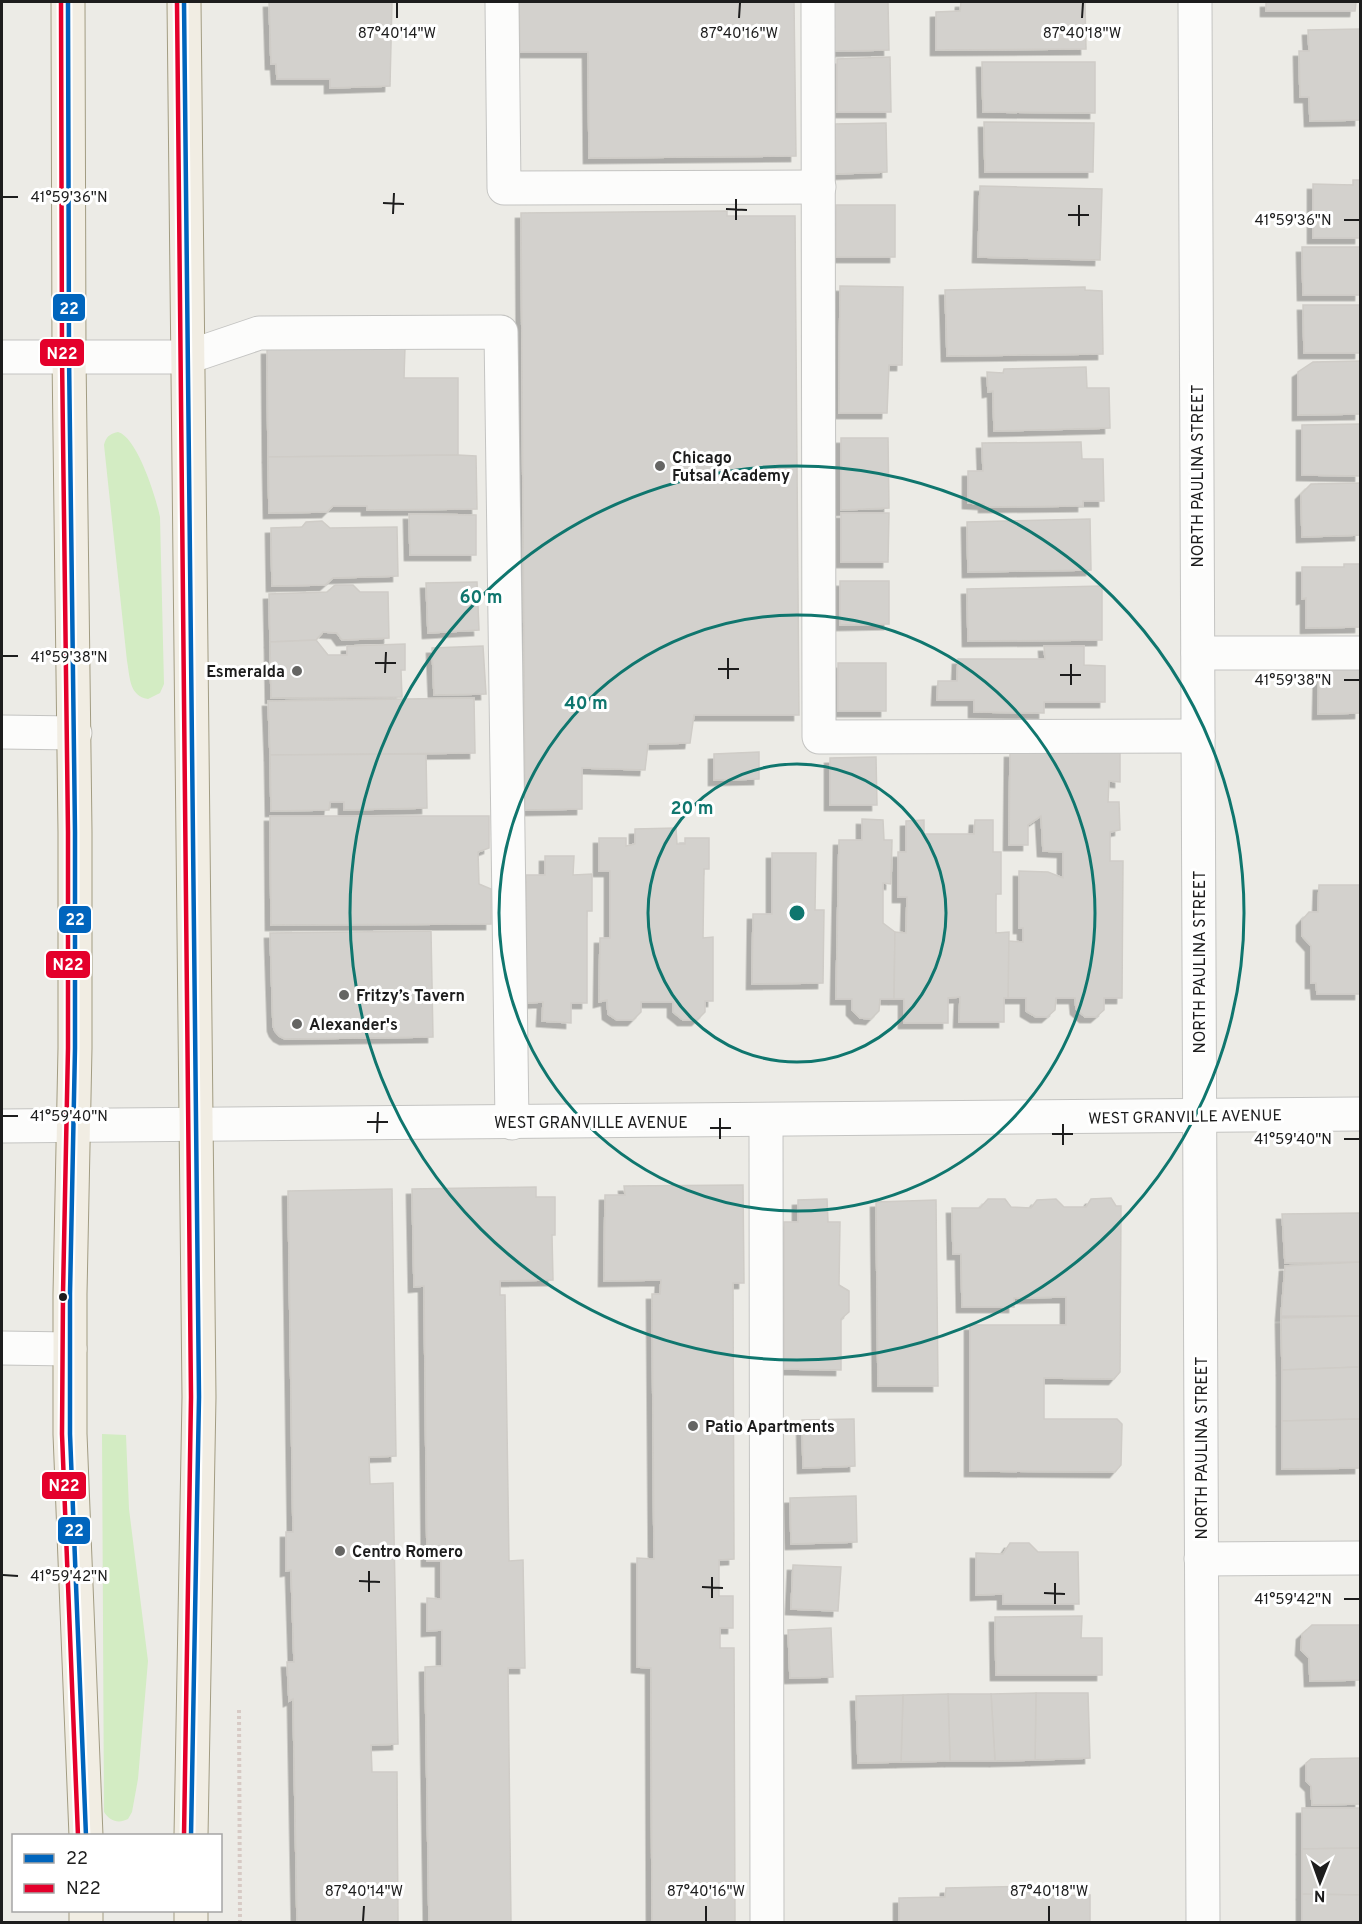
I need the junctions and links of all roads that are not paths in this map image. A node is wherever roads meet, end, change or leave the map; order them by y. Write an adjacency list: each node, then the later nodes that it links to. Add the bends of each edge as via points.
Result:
1 (68, 2): 7 (main road)
2 (184, 2): 9 (main road)
3 (502, 2): 6 (street, via 504,188)
4 (818, 2): 6 (street)
5 (1195, 2): 11 (street, NORTH PAULINA STREET)
6 (819, 186): 14 (street, via 819,737)
7 (69, 356): 8 (street); 9 (street); 13 (main road)
8 (2, 357)
9 (188, 357): 18 (street, via 259,333 501,332); 19 (main road)
10 (1360, 652): 11 (street)
11 (1198, 653): 14 (street, NORTH PAULINA STREET)
12 (2, 732): 13 (street)
13 (75, 733): 21 (main road)
14 (1198, 736): 16 (street, NORTH PAULINA STREET)
15 (1360, 1114): 16 (street, WEST GRANVILLE AVENUE)
16 (1200, 1116): 17 (street, WEST GRANVILLE AVENUE); 25 (street, NORTH PAULINA STREET)
17 (766, 1120): 18 (street, WEST GRANVILLE AVENUE); 28 (street)
18 (512, 1123): 19 (street, WEST GRANVILLE AVENUE)
19 (197, 1125): 21 (street, WEST GRANVILLE AVENUE); 27 (main road, via 199,1397)
20 (2, 1126): 21 (street, WEST GRANVILLE AVENUE)
21 (73, 1126): 23 (main road)
22 (2, 1348): 23 (street)
23 (70, 1349): 26 (main road)
24 (1360, 1558): 25 (street)
25 (1201, 1559): 29 (street, NORTH PAULINA STREET)
26 (86, 1834)
27 (190, 1834)
28 (767, 1923)
29 (1203, 1923)

